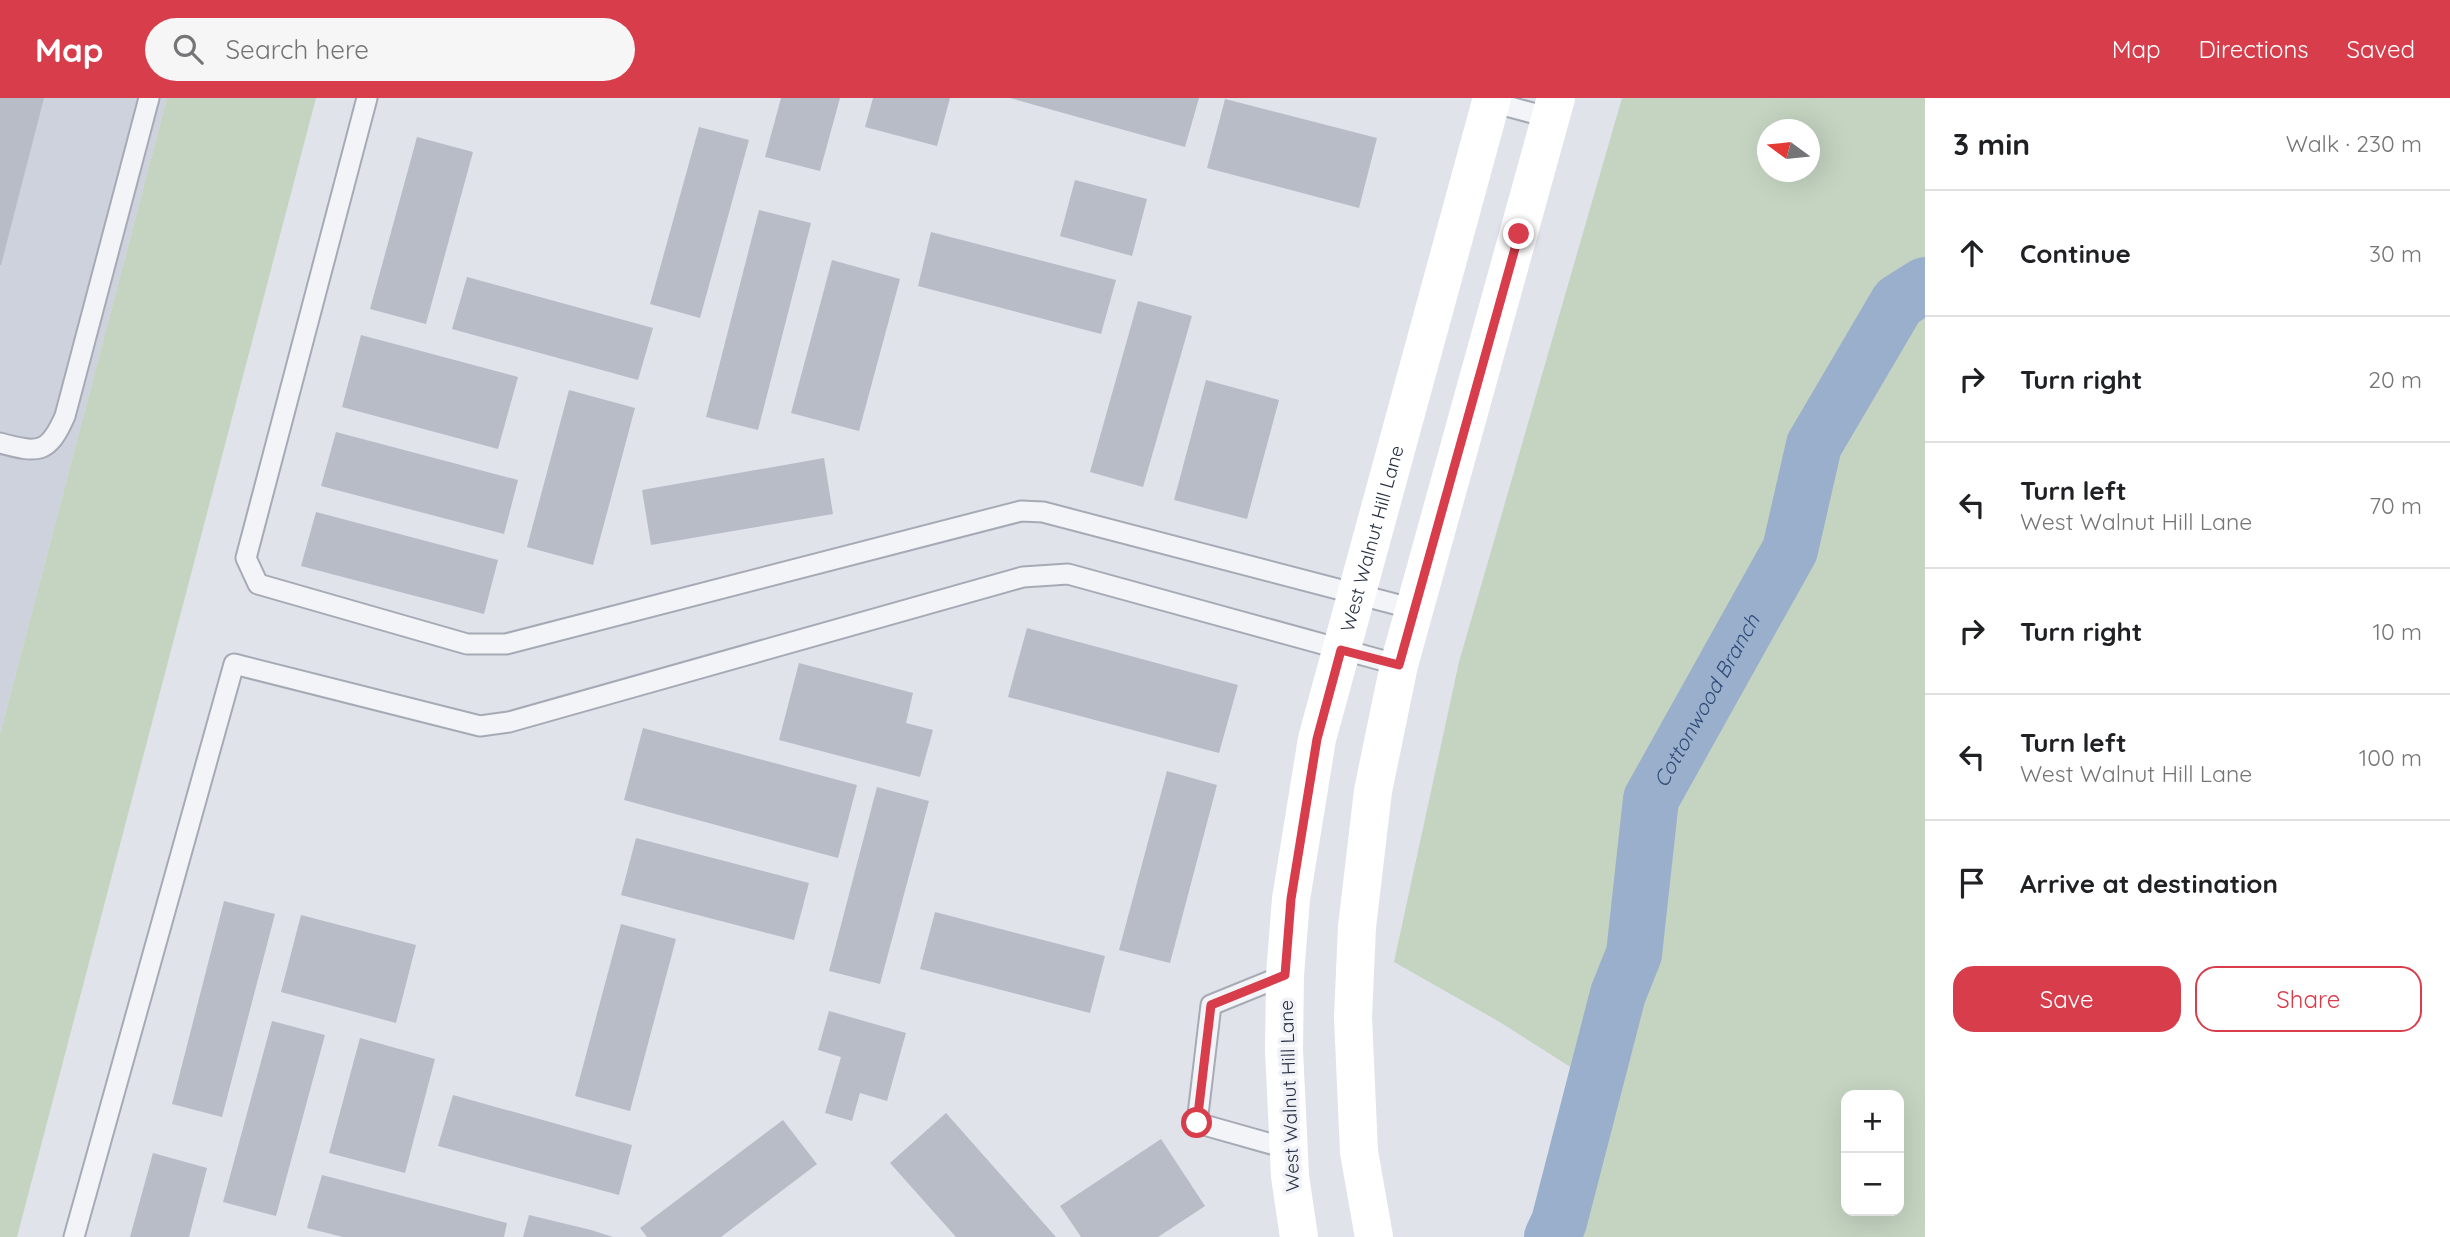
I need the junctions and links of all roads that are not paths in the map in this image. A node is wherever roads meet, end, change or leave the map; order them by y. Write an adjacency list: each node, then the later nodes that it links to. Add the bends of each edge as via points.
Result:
1 (149, 98): 5 (lane, via 56,437 46,447 25,449)
2 (366, 98): 6 (lane, via 246,558 258,584 467,644 506,645 1021,511 1043,512)
3 (1486, 99): 4 (lane); 6 (main road, West Walnut Hill Lane)
4 (1553, 108): 7 (main road)
5 (0, 443)
6 (1356, 594): 7 (lane); 8 (main road, West Walnut Hill Lane)
7 (1414, 609): 9 (main road)
8 (1341, 650): 9 (lane); 10 (main road, West Walnut Hill Lane, via 1317,739 1291,899); 12 (lane, via 1068,574 1023,577 509,722 480,726 234,664)
9 (1399, 665): 14 (main road, via 1373,791 1357,927 1353,1017 1359,1152)
10 (1285, 975): 11 (main road, West Walnut Hill Lane); 11 (lane, via 1211,1005 1197,1123)
11 (1289, 1149): 13 (main road, West Walnut Hill Lane)
12 (74, 1237)
13 (1299, 1237)
14 (1374, 1237)

